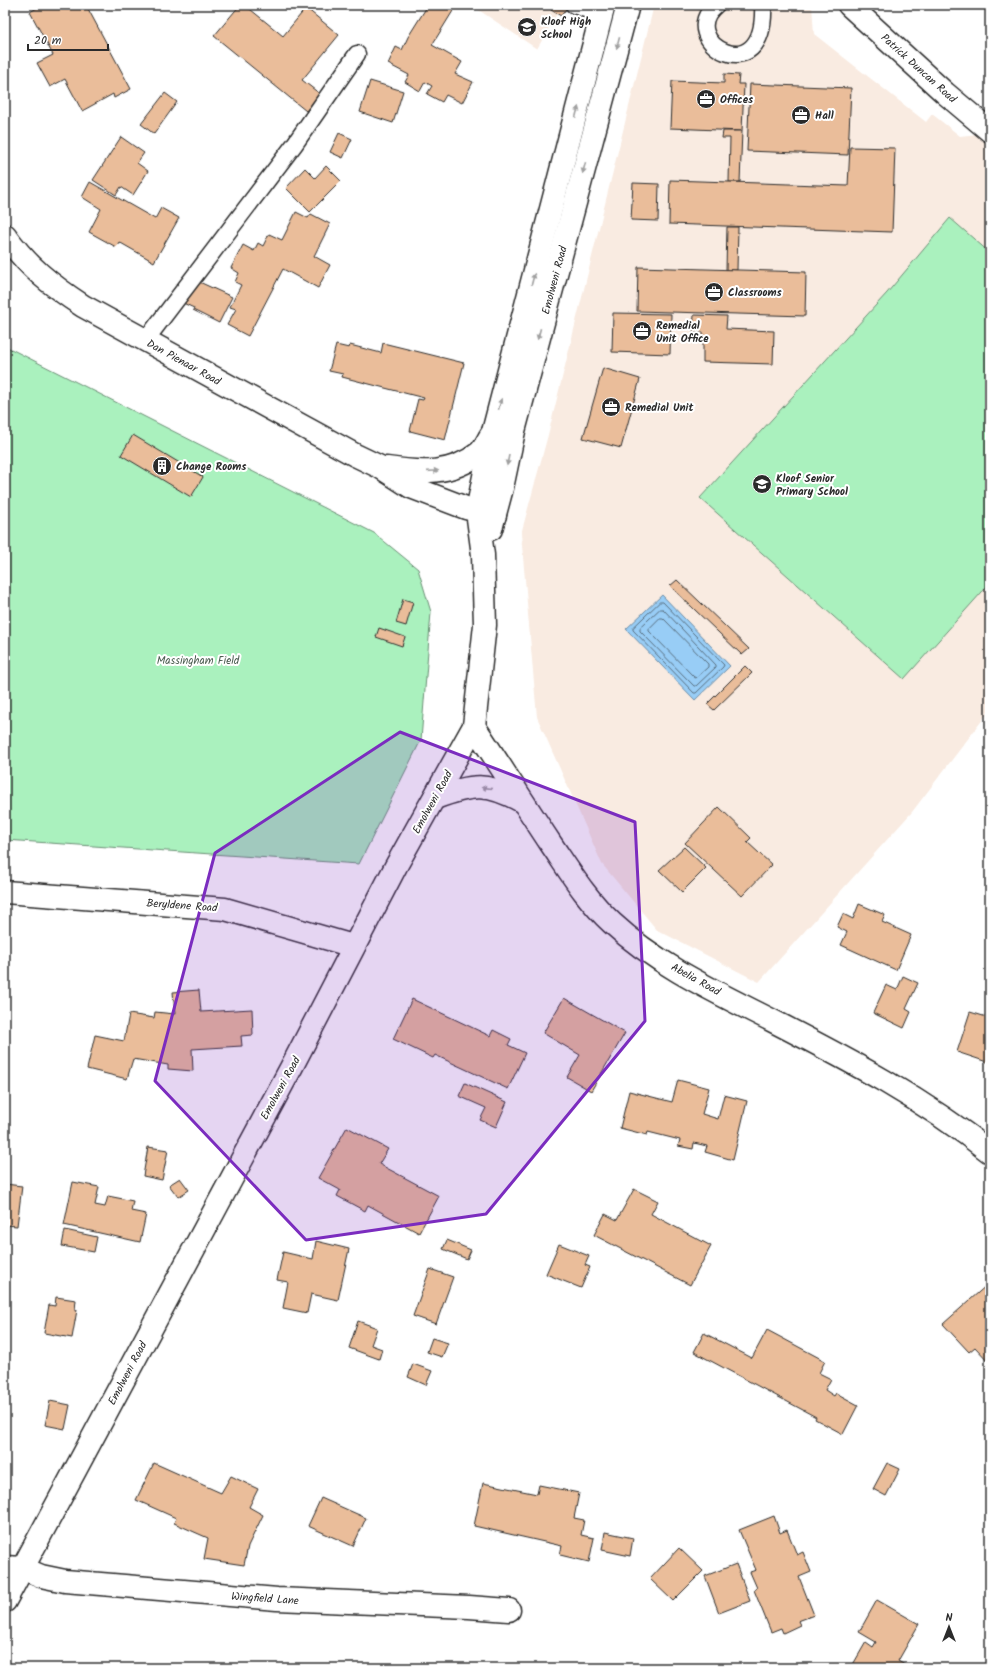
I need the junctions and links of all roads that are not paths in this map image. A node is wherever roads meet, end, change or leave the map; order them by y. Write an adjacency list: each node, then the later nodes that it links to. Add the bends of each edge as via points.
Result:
1 (574, 5): 6 (lane)
2 (628, 5): 13 (street, Emolweni Road, one-way to 13, via 514,431 502,488)
3 (716, 5): 4 (lane, via 705,20 708,38 717,49 736,55 747,51 758,41 764,20)
4 (763, 5)
5 (849, 5): 8 (street, Patrick Duncan Road)
6 (603, 10): 11 (street, Emolweni Road, one-way to 6)
7 (356, 54): 10 (lane, via 294,145)
8 (990, 131)
9 (5, 235): 10 (street, Dan Pienaar Road, via 37,273 55,288)
10 (145, 341): 12 (street, Dan Pienaar Road)
11 (493, 432): 12 (street, Dan Pienaar Road, one-way to 11, via 411,472 437,472 464,463 480,452); 13 (street, Emolweni Road)
12 (380, 467): 13 (street, Dan Pienaar Road, via 411,487)
13 (486, 513): 14 (street, Emolweni Road, via 483,555 485,625)
14 (474, 726): 15 (street, Emolweni Road); 16 (street, Abelia Road)
15 (435, 798): 16 (street, one-way to 15, via 491,788 456,790); 18 (street, Emolweni Road)
16 (523, 802): 19 (street, Abelia Road, via 586,896 633,942 700,982 860,1066 922,1103)
17 (5, 892): 18 (street, Beryldene Road, via 225,908)
18 (353, 946): 20 (street, Emolweni Road, via 306,1040)
19 (990, 1152)
20 (14, 1568): 21 (street, Emolweni Road); 22 (street, Wingfield Lane, via 65,1581 277,1599)
21 (5, 1601)
22 (509, 1610)

